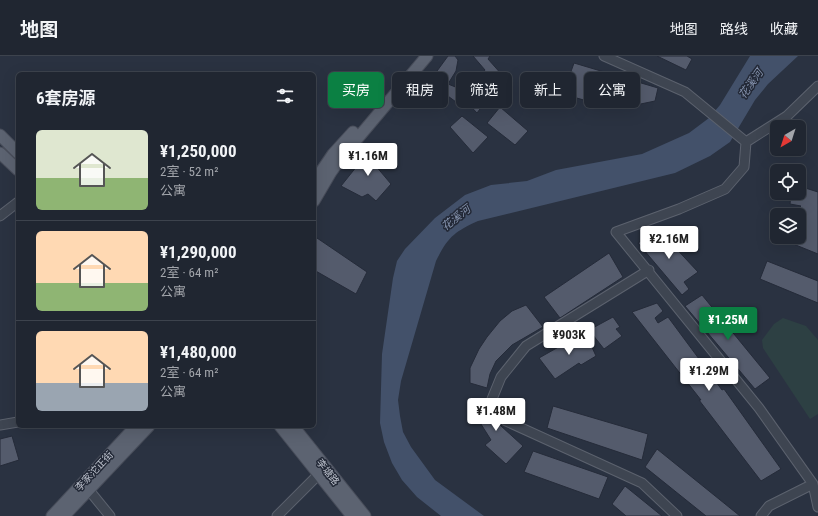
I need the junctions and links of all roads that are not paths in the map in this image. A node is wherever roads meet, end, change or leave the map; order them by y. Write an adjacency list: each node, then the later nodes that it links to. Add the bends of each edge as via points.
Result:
1 (419, 56): 10 (main road, via 333,154)
2 (427, 56): 11 (main road, via 330,172)
3 (604, 56): 6 (street, via 685,92)
4 (818, 86): 6 (street, via 787,116)
5 (0, 135): 7 (main road)
6 (746, 142): 14 (street, via 744,167 725,189 616,232)
7 (16, 151)
8 (0, 153): 9 (main road)
9 (16, 168)
10 (316, 179)
11 (316, 197)
12 (16, 204): 13 (street)
13 (0, 216)
14 (649, 270): 22 (street, via 760,408); 31 (street, via 526,346 501,377 492,399 506,421 642,483)
15 (16, 422): 16 (street)
16 (0, 425)
17 (134, 428): 23 (main road, 李家沱正街)
18 (147, 428): 23 (main road, 李家沱正街)
19 (282, 428): 21 (main road, 李塘路)
20 (294, 428): 30 (main road, 李塘路)
21 (318, 475): 28 (street); 29 (main road, 李塘路)
22 (813, 484): 24 (street); 32 (street, via 768,506)
23 (86, 487): 25 (main road, 李家沱正街); 26 (main road, 李家沱正街); 27 (street)
24 (818, 507)
25 (52, 516)
26 (64, 516)
27 (110, 516)
28 (277, 516)
29 (352, 516)
30 (365, 516)
31 (678, 516)
32 (761, 516)

